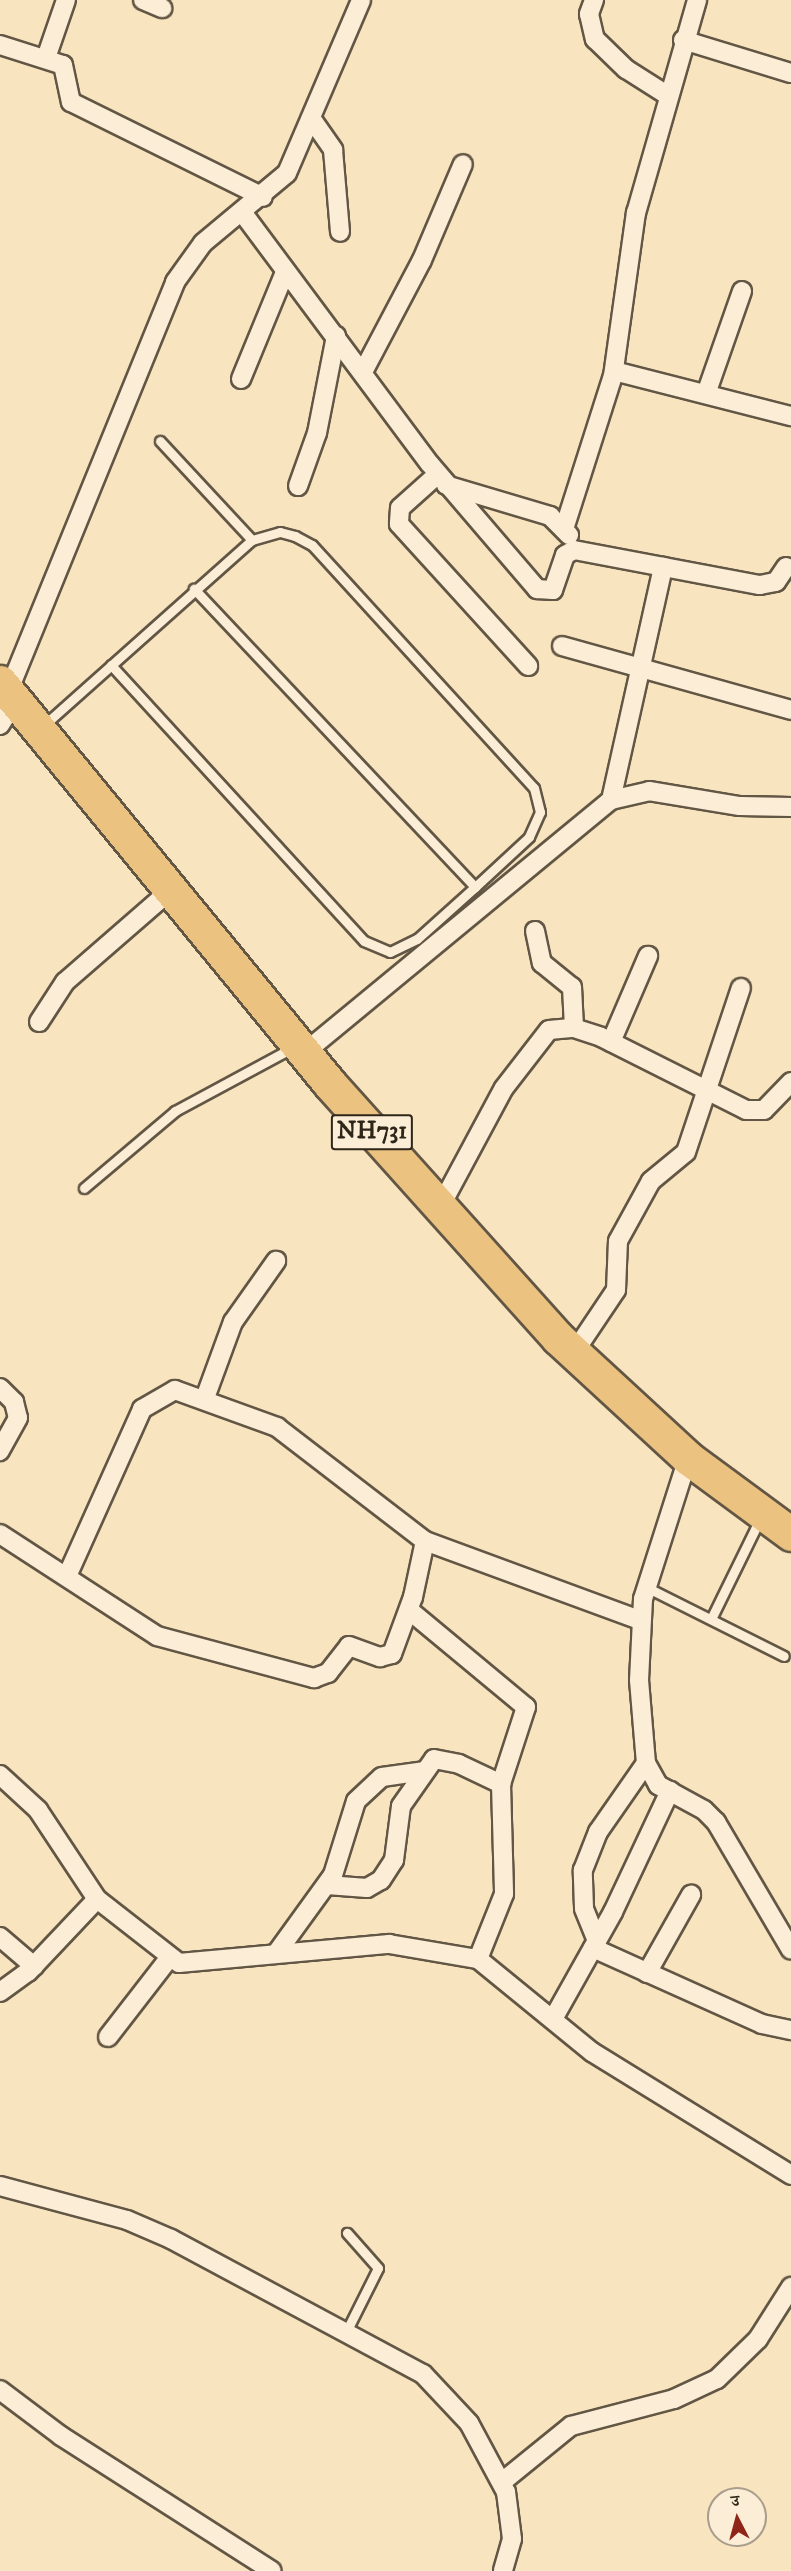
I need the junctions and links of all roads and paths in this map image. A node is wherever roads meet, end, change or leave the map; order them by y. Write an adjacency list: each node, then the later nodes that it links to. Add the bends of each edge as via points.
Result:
1 (66, 0): 9 (street)
2 (143, 0): 6 (street)
3 (361, 0): 12 (street)
4 (594, 0): 11 (street, via 589,14 596,39 626,69)
5 (697, 0): 7 (street)
6 (162, 8)
7 (683, 40): 10 (street); 11 (street)
8 (0, 45): 9 (street)
9 (46, 58): 14 (street, via 66,68 72,102)
10 (791, 73)
11 (667, 95): 21 (street, via 636,213)
12 (311, 118): 14 (street, via 287,173); 16 (street, via 333,150)
13 (463, 164): 20 (street, via 422,260)
14 (263, 197): 15 (street)
15 (242, 212): 17 (street); 38 (street, via 203,243 175,282)
16 (340, 232)
17 (285, 272): 19 (street); 22 (street)
18 (742, 291): 23 (street)
19 (336, 336): 20 (street); 27 (street, via 316,433)
20 (364, 370): 26 (street)
21 (614, 371): 23 (street); 28 (street)
22 (242, 379)
23 (706, 394): 24 (street)
24 (791, 416)
25 (160, 441): 29 (lane)
26 (442, 479): 28 (street, via 550,516); 30 (street, via 543,592 553,590 565,555); 36 (street, via 400,508 399,524)
27 (298, 486)
28 (565, 526): 30 (street)
29 (252, 540): 33 (lane); 43 (lane, via 280,532 312,545 534,788 540,813 529,837)
30 (574, 550): 31 (street)
31 (663, 567): 32 (street, via 759,585 776,582); 37 (street)
32 (786, 567)
33 (194, 590): 35 (lane); 43 (lane)
34 (562, 646): 37 (street)
35 (111, 665): 40 (lane); 43 (lane, via 363,941 390,952 403,949)
36 (528, 666)
37 (642, 671): 39 (street); 41 (street)
38 (6, 700): 40 (highway, NH731)
39 (791, 710)
40 (39, 730): 44 (highway, NH731)
41 (610, 800): 42 (street, via 649,791 740,807); 51 (street)
42 (791, 807)
43 (475, 887)
44 (171, 890): 48 (street, via 65,982); 51 (highway, NH731)
45 (535, 931): 49 (street, via 542,963 572,987)
46 (648, 956): 50 (street)
47 (741, 988): 53 (street)
48 (39, 1022)
49 (574, 1028): 50 (street); 55 (street, via 549,1030 537,1039 504,1088)
50 (611, 1042): 53 (street)
51 (301, 1049): 54 (lane, via 175,1111); 55 (highway, NH731)
52 (791, 1082): 53 (street, via 773,1105 757,1111)
53 (709, 1091): 57 (street, via 686,1152 656,1175 622,1232 615,1290)
54 (84, 1188)
55 (439, 1209): 57 (highway, NH731)
56 (276, 1261): 59 (street, via 232,1322)
57 (573, 1354): 61 (highway, NH731)
58 (0, 1388): 60 (street, via 14,1402 18,1418)
59 (205, 1398): 65 (street, via 277,1427); 66 (street, via 175,1390 142,1409)
60 (0, 1451)
61 (688, 1458): 62 (highway, NH731); 67 (street)
62 (761, 1516): 64 (highway, NH731); 69 (lane)
63 (0, 1534): 66 (street)
64 (791, 1534)
65 (425, 1541): 68 (street); 70 (street)
66 (68, 1574): 68 (street, via 157,1636 314,1678 328,1673 349,1646 380,1657 392,1654)
67 (646, 1587): 69 (lane); 70 (street)
68 (409, 1610): 75 (street, via 526,1707)
69 (711, 1619): 71 (lane)
70 (640, 1620): 72 (street)
71 (784, 1656)
72 (646, 1763): 76 (street, via 658,1785); 81 (street, via 598,1832 583,1870 584,1908)
73 (424, 1771): 75 (street, via 434,1760 445,1759); 77 (street, via 382,1777 356,1801); 77 (street, via 401,1806 394,1860 381,1880 367,1888)
74 (0, 1776): 79 (street, via 38,1810)
75 (501, 1784): 85 (street, via 498,1821 507,1874)
76 (670, 1791): 81 (street); 82 (street, via 716,1822)
77 (327, 1885): 83 (street)
78 (691, 1895): 87 (street)
79 (97, 1899): 84 (street); 86 (street)
80 (0, 1937): 86 (street)
81 (595, 1944): 87 (street); 89 (street)
82 (791, 1950)
83 (279, 1952): 84 (street, via 228,1955 196,1965); 85 (street, via 389,1944)
84 (170, 1957): 91 (street)
85 (478, 1959): 89 (street)
86 (34, 1966): 88 (street)
87 (647, 1973): 90 (street, via 762,2024)
88 (0, 1992)
89 (553, 2019): 92 (street, via 618,2069)
90 (791, 2030)
91 (108, 2037)
92 (791, 2175)
93 (0, 2186): 96 (street, via 127,2220)
94 (347, 2233): 96 (lane, via 378,2268)
95 (791, 2287): 98 (street, via 758,2339 717,2379 674,2398 571,2426)
96 (347, 2330): 98 (street, via 423,2374 450,2397)
97 (0, 2390): 99 (street, via 61,2436)
98 (502, 2482): 100 (street, via 512,2539)
99 (272, 2571)
100 (503, 2571)

